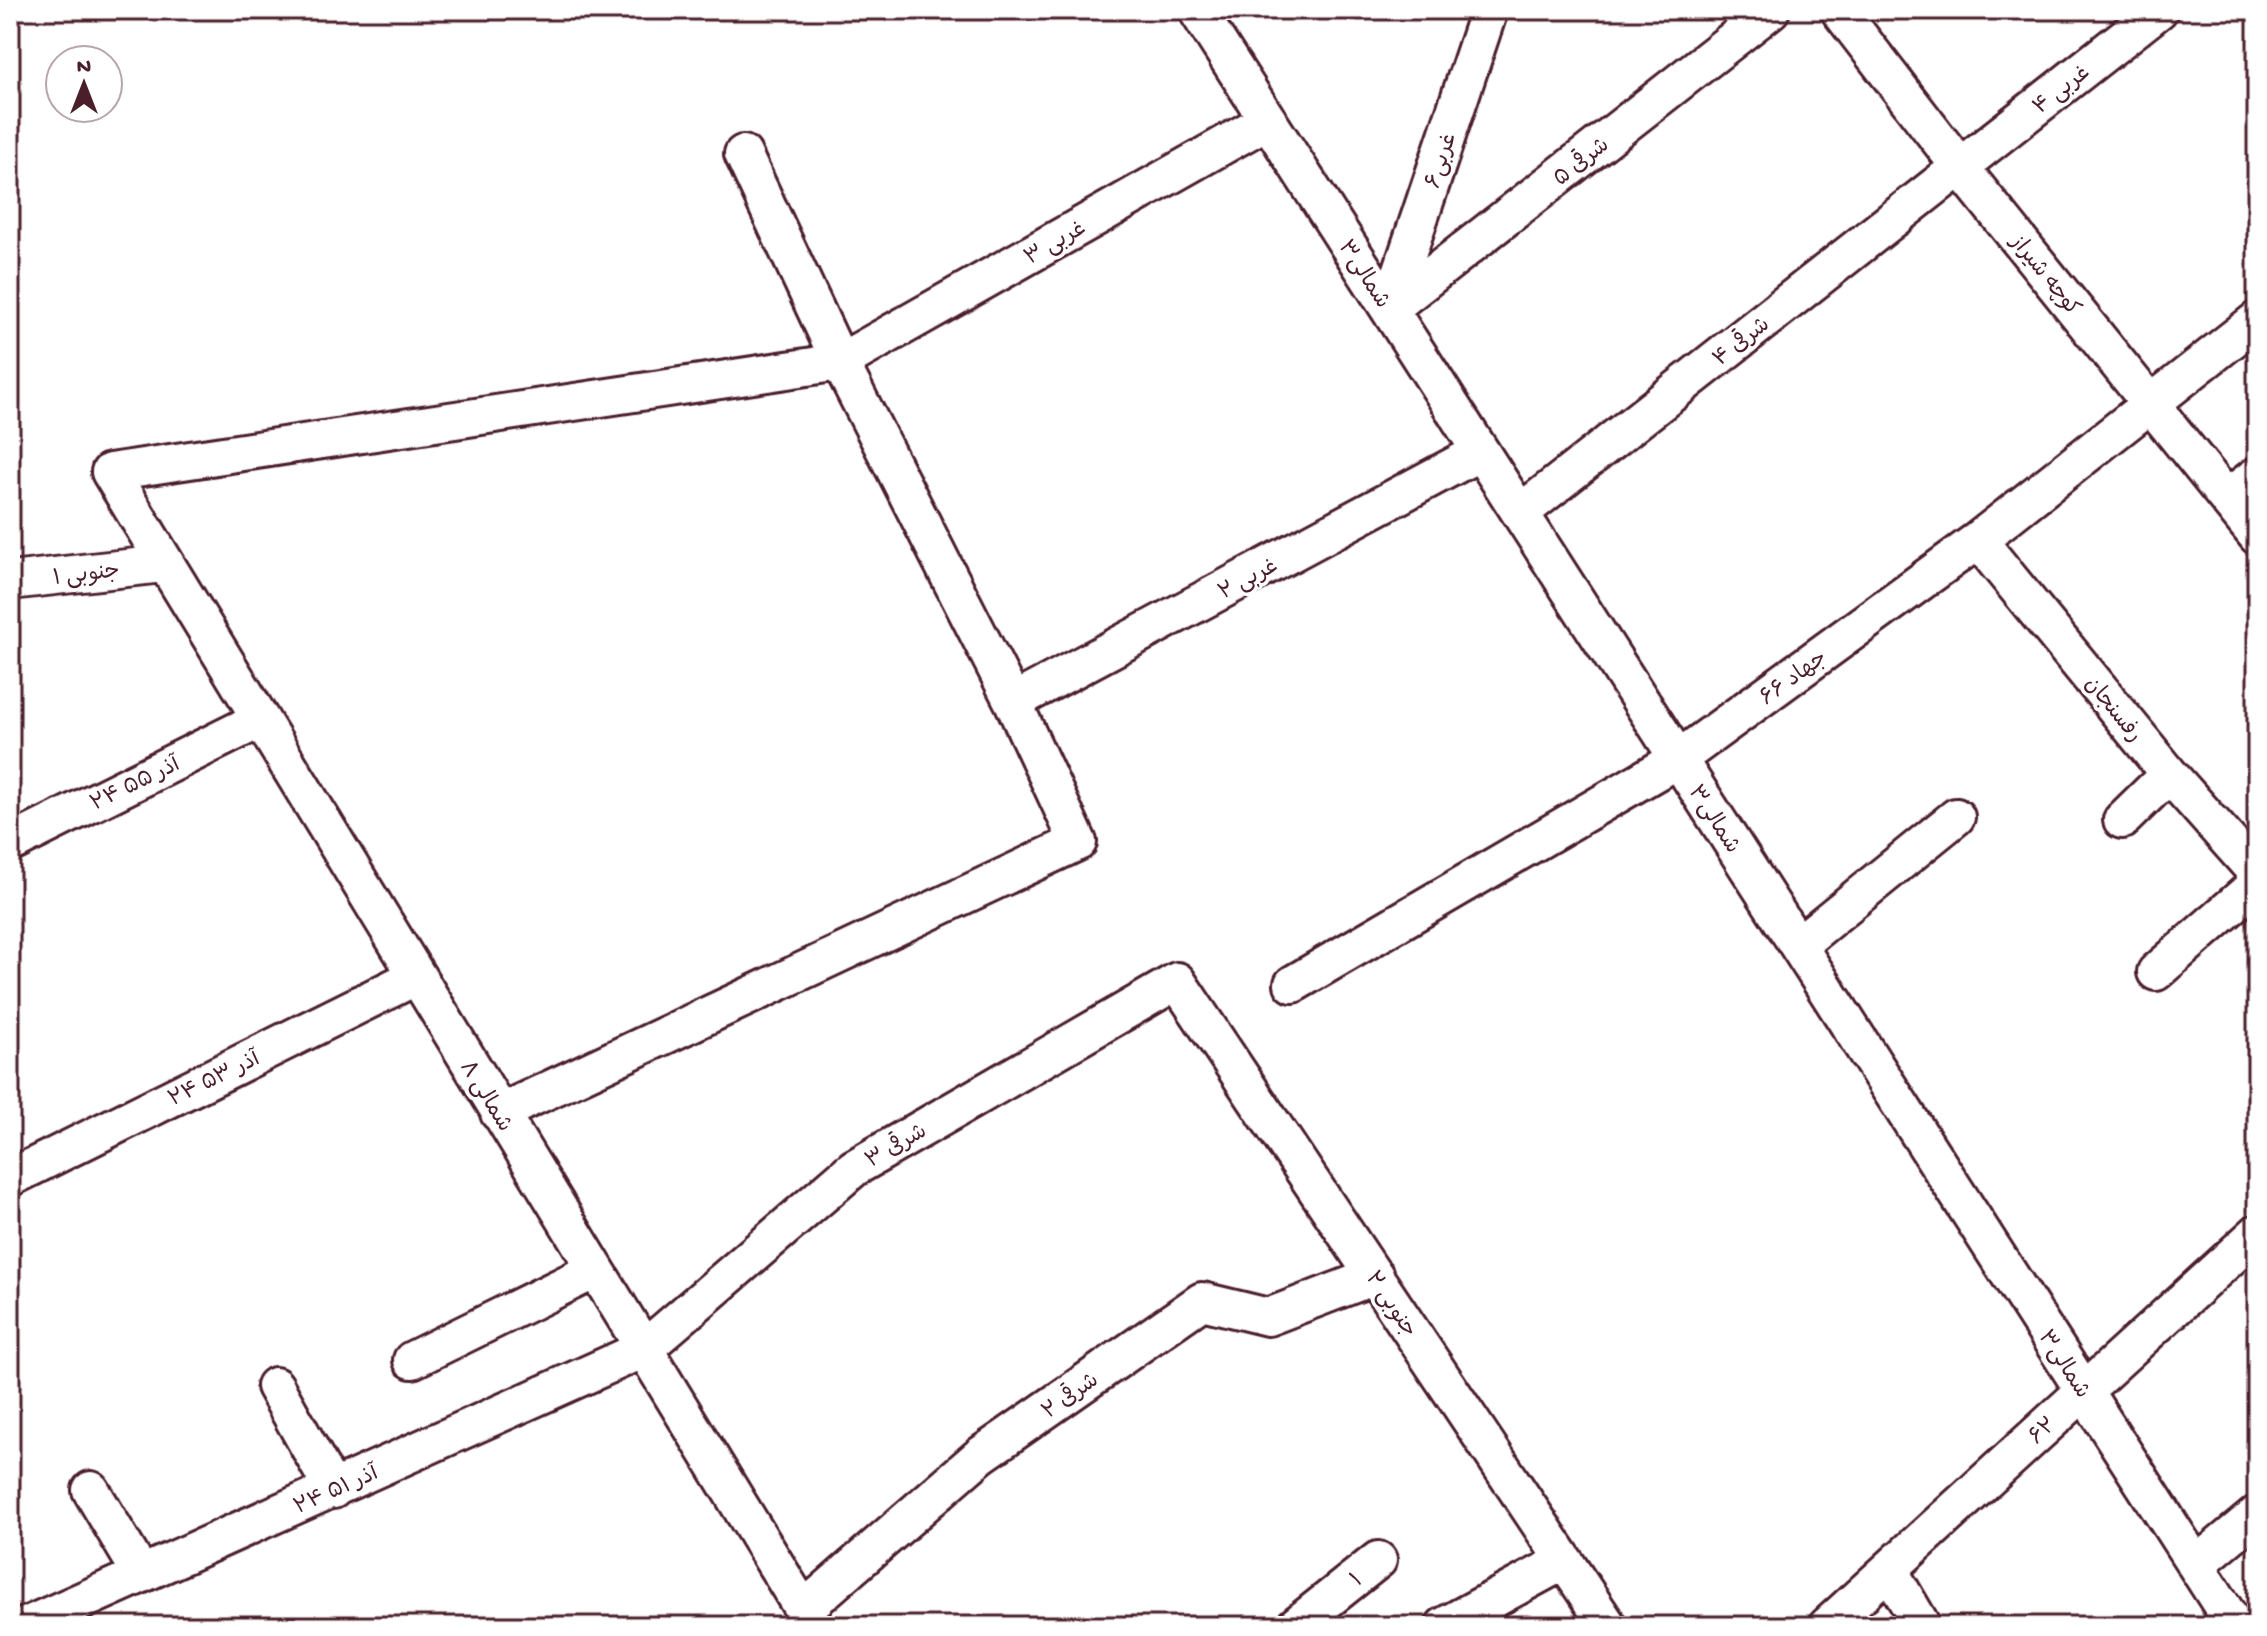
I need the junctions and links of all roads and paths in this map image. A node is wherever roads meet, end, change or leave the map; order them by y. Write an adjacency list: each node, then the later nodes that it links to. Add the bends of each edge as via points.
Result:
1 (1197, 10): 6 (street, شمالی۳)
2 (1489, 10): 9 (street, غربی۶)
3 (1771, 10): 9 (street, شرقی ۵)
4 (1839, 10): 8 (street, کوچه شیراز)
5 (2159, 10): 8 (street, غربی ۴)
6 (1268, 120): 9 (street, شمالی۳); 11 (street, غربی ۳)
7 (743, 154): 11 (street)
8 (1960, 167): 12 (street, کوچه شیراز); 16 (street, شرقی ۴)
9 (1389, 309): 13 (street, شمالی۳)
10 (2257, 320): 12 (street, جهاد ۶۶)
11 (840, 362): 19 (street, شمالی ۸, via 110,472); 21 (street)
12 (2152, 402): 15 (street, کوچه شیراز); 18 (street, جهاد ۶۶)
13 (1480, 452): 16 (street, شمالی۳); 21 (street, غربی ۲)
14 (2257, 475): 15 (street)
15 (2227, 498): 17 (street, کوچه شیراز)
16 (1520, 513): 23 (street, شمالی۳)
17 (2257, 536)
18 (1978, 540): 23 (street, جهاد ۶۶); 24 (street, رفسنجان)
19 (163, 564): 20 (street, ۱ جنوبی); 22 (street, شمالی ۸)
20 (10, 581)
21 (1013, 702): 35 (street, via 1078,842)
22 (259, 720): 27 (street, ۲۴ آذر ۵۵); 32 (street, شمالی ۸)
23 (1678, 759): 30 (street, شمالی۳); 34 (street, جهاد ۶۶)
24 (2169, 774): 26 (street); 28 (street, رفسنجان)
25 (1956, 817): 30 (street)
26 (2122, 820)
27 (10, 844)
28 (2257, 873)
29 (2257, 884): 31 (street)
30 (1798, 945): 43 (street, شمالی۳)
31 (2156, 972)
32 (415, 977): 35 (street, شمالی ۸); 36 (street, ۲۴ آذر ۵۳)
33 (1177, 981): 39 (street, ۲ جنوبی); 40 (street, ۳ شرقی, via 854,1168)
34 (1293, 984)
35 (499, 1113): 38 (street, شمالی ۸)
36 (10, 1178)
37 (2257, 1233): 43 (street, ۶۲)
38 (595, 1270): 40 (street, شمالی ۸); 41 (street)
39 (1375, 1276): 48 (street, ۲ جنوبی); 52 (street, ۲ شرقی, via 1268,1317 1202,1301 981,1455)
40 (644, 1349): 45 (street, ۲۴ آذر ۵۱); 52 (street, شمالی ۸)
41 (412, 1360)
42 (275, 1386): 45 (street)
43 (2084, 1390): 49 (street, شمالی۳); 50 (street, ۶۲)
44 (91, 1490): 51 (street)
45 (333, 1490): 51 (street, ۲۴ آذر ۵۱)
46 (2257, 1514): 49 (street)
47 (1378, 1560): 54 (street, ۱)
48 (1564, 1561): 55 (street); 56 (street, ۲ جنوبی)
49 (2196, 1565): 59 (street, شمالی۳)
50 (1889, 1570): 57 (street, ۶۲); 58 (street)
51 (141, 1574): 53 (street, ۲۴ آذر ۵۱)
52 (808, 1618)
53 (26, 1626)
54 (1295, 1626)
55 (1444, 1626)
56 (1608, 1626)
57 (1827, 1626)
58 (1922, 1626)
59 (2235, 1626)

